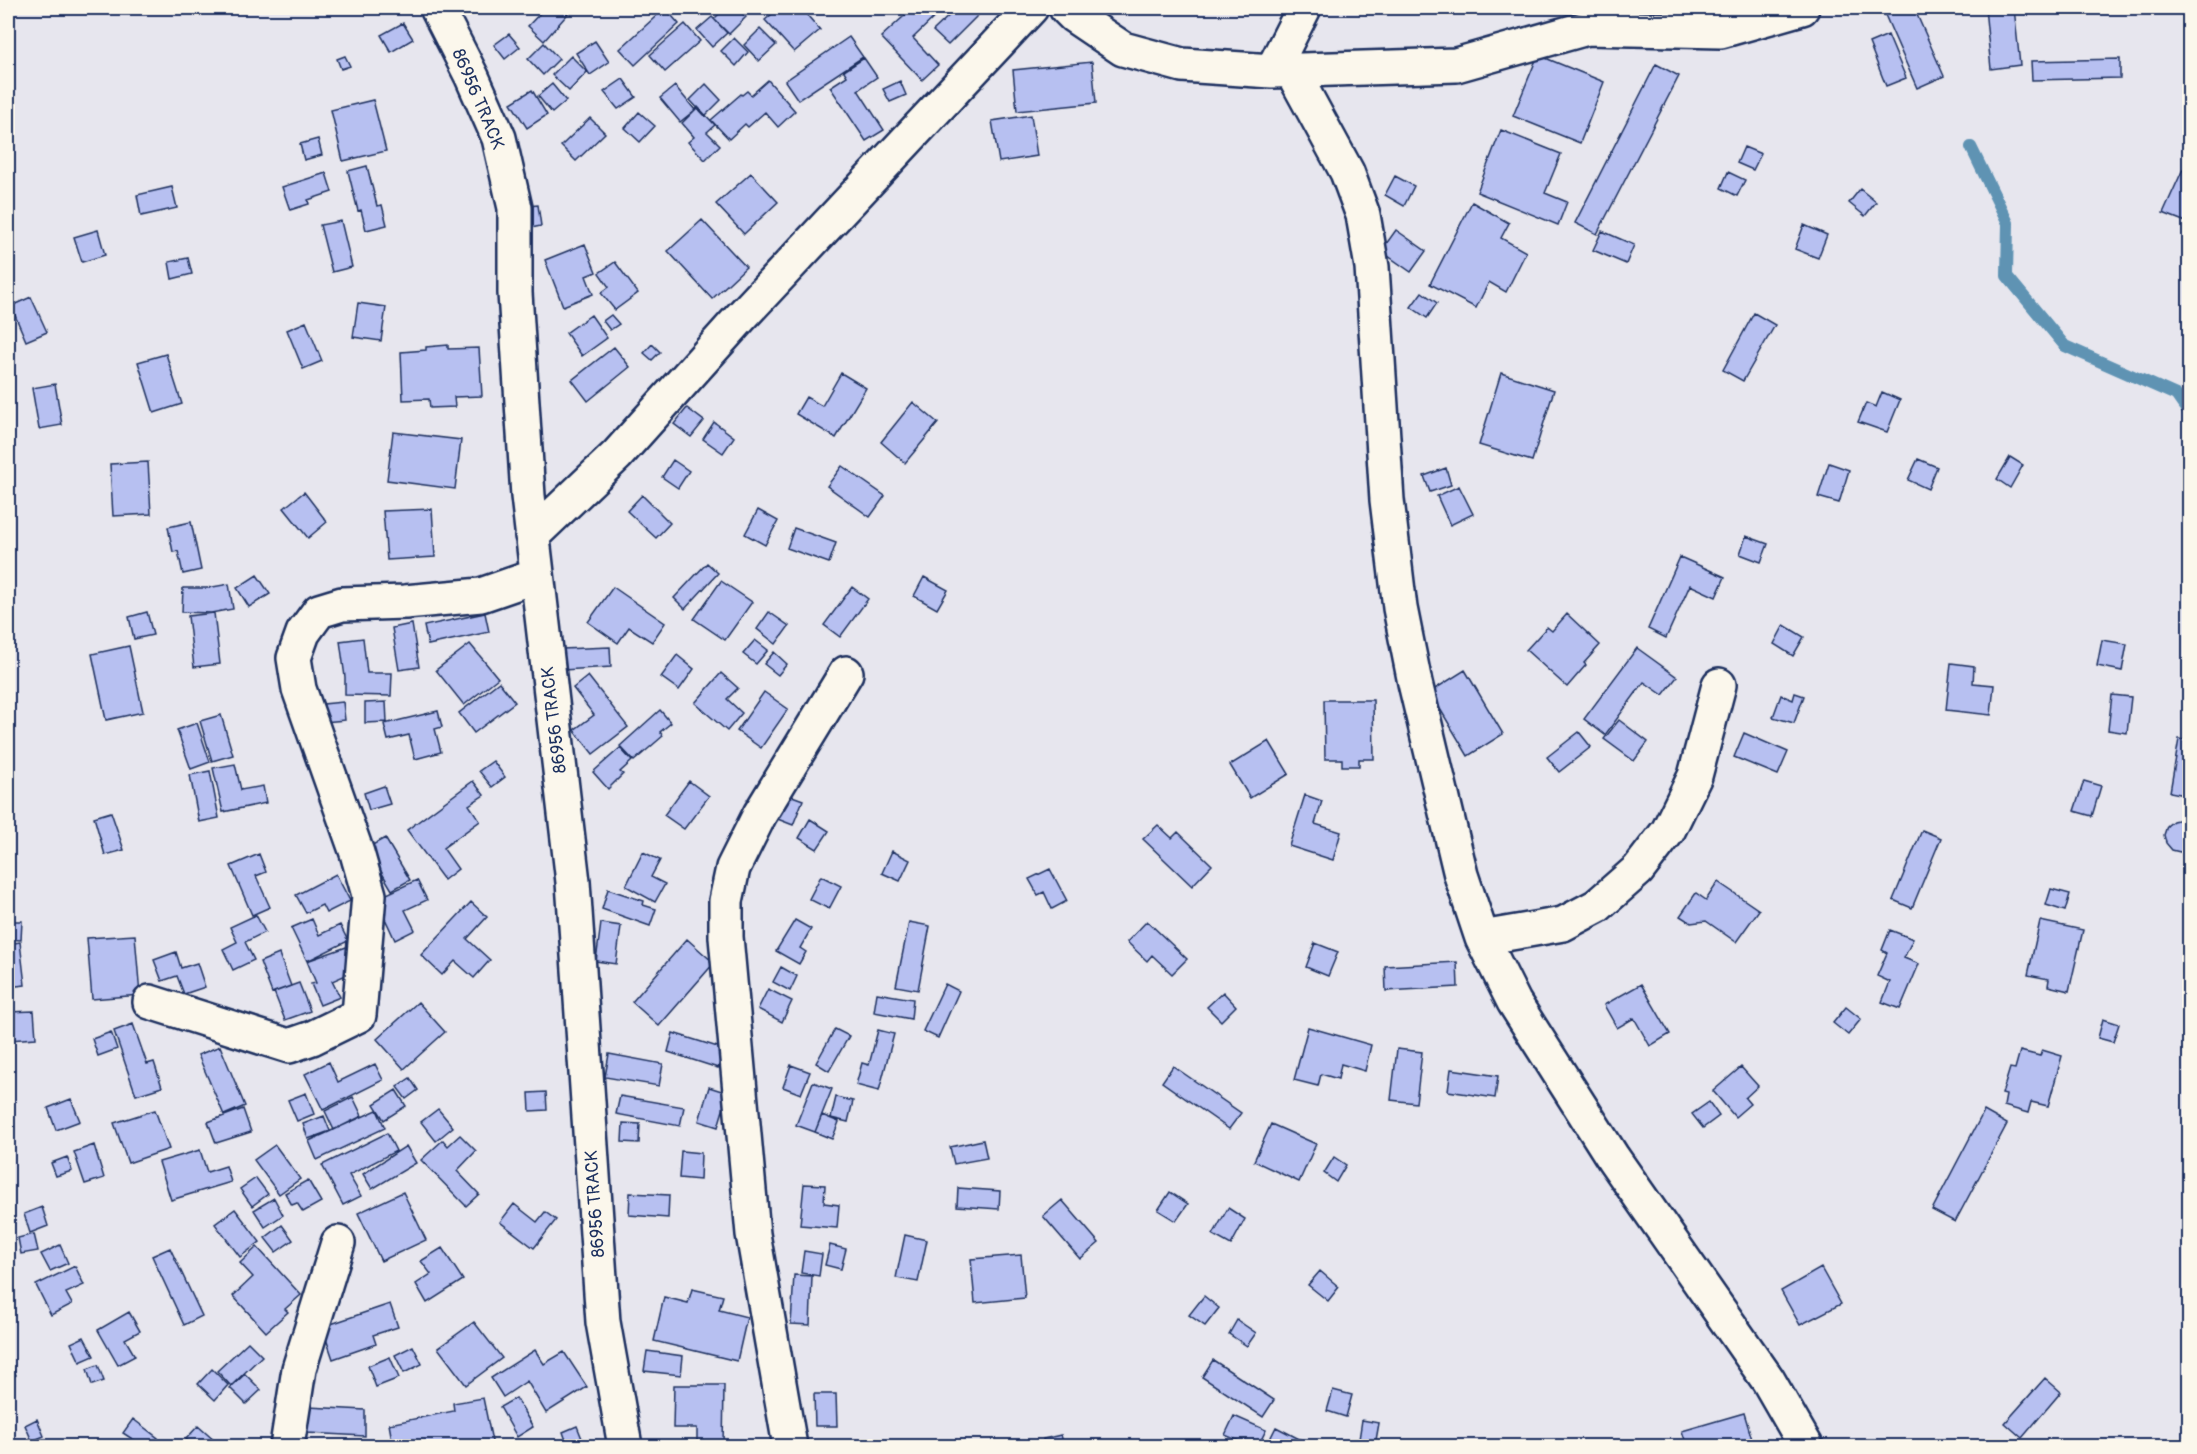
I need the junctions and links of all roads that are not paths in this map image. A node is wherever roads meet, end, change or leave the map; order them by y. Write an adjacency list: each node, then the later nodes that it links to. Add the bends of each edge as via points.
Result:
1 (437, 8): 7 (street, 86956 TRACK, via 499,138 515,208 515,293)
2 (1031, 8): 7 (street, via 616,455)
3 (1066, 8): 6 (street, via 1123,50 1182,65)
4 (1304, 8): 6 (street)
5 (1802, 8): 6 (street, via 1721,31 1587,28 1456,65)
6 (1282, 71): 11 (street, via 1347,172 1363,215 1372,267 1387,500 1400,608 1461,875)
7 (532, 536): 8 (street, 86956 TRACK)
8 (536, 576): 12 (street, via 481,595 342,604 319,611 303,633 294,658 299,689 369,896 359,1014 289,1046); 15 (street, 86956 TRACK, via 573,882 603,1322)
9 (846, 673): 16 (street, via 760,814 733,868 726,901 753,1234)
10 (1719, 685): 11 (street, via 1695,776 1668,831 1638,870 1597,906 1563,924)
11 (1482, 938): 17 (street, via 1514,1002 1563,1080 1768,1380)
12 (150, 1002)
13 (338, 1243): 14 (street, via 299,1369)
14 (287, 1446)
15 (625, 1446)
16 (789, 1446)
17 (1806, 1446)

